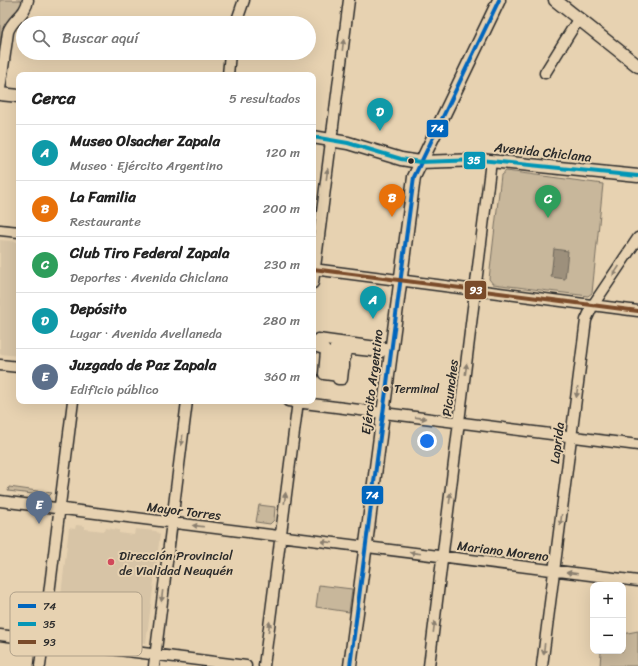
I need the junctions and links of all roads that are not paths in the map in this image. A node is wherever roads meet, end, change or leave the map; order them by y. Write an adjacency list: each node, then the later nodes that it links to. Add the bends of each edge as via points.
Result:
1 (28, 0): 6 (street, via 26,9)
2 (244, 0): 7 (street)
3 (349, 0): 18 (street, one-way to 3)
4 (499, 0): 20 (main road, Ejército Argentino)
5 (555, 0): 9 (main road)
6 (18, 16)
7 (238, 16)
8 (16, 18): 14 (street, via 8,30)
9 (579, 18): 11 (main road); 13 (street)
10 (229, 60): 12 (street)
11 (638, 66)
12 (228, 72)
13 (545, 73)
14 (0, 89)
15 (0, 94): 16 (main road)
16 (16, 96)
17 (316, 138): 18 (main road, Avenida Chiclana)
18 (331, 140): 20 (main road, Avenida Chiclana); 25 (street, one-way to 18)
19 (491, 161): 20 (main road, Avenida Chiclana); 21 (main road, Avenida Chiclana); 28 (street, Picunches)
20 (420, 162): 27 (main road, Ejército Argentino, via 413,182)
21 (637, 176)
22 (0, 230): 23 (street)
23 (16, 232)
24 (638, 238): 29 (street, Laprida, one-way to 29)
25 (316, 255)
26 (316, 270): 27 (street)
27 (400, 280): 28 (street); 38 (main road, Ejército Argentino)
28 (475, 290): 29 (street); 39 (street, Picunches, one-way to 28)
29 (593, 305): 30 (street); 40 (street, Laprida, one-way to 40, via 585,325)
30 (638, 310)
31 (384, 348): 31 (street, via 379,352 335,348 335,351 346,352 345,355 334,354 334,357 345,358 344,361 334,360 333,363 344,364 344,367 333,366 332,369 343,370 342,379 338,379 339,376 324,374 326,351 317,347 318,339)
32 (0, 365): 33 (street)
33 (16, 367)
34 (73, 404): 43 (street)
35 (187, 404): 44 (street, one-way to 44)
36 (294, 404): 45 (street, one-way to 36)
37 (316, 404): 38 (street)
38 (383, 413): 39 (street, one-way to 39); 46 (main road, Ejército Argentino)
39 (459, 422): 40 (street); 47 (street, Picunches, one-way to 39)
40 (571, 436): 41 (street); 48 (street, Laprida, one-way to 48)
41 (638, 445)
42 (0, 500): 43 (street, Mayor Torres)
43 (60, 508): 44 (street, Mayor Torres); 50 (street)
44 (172, 522): 45 (street, Mayor Torres, one-way to 44); 54 (street, one-way to 54)
45 (281, 536): 46 (street, Mayor Torres, one-way to 45); 59 (street, one-way to 45)
46 (366, 547): 47 (street, Mariano Moreno, one-way to 46); 60 (main road, Ejército Argentino)
47 (442, 557): 48 (street, Mariano Moreno); 61 (street, Picunches, one-way to 47)
48 (554, 570): 49 (street, Mariano Moreno, one-way to 48); 62 (street, Laprida, one-way to 62)
49 (638, 581)
50 (49, 592)
51 (0, 635): 52 (street)
52 (10, 636)
53 (142, 653): 54 (street)
54 (155, 655): 57 (street); 58 (street)
55 (41, 656): 56 (street)
56 (40, 666)
57 (154, 666)
58 (246, 666)
59 (264, 666)
60 (350, 666)
61 (429, 666)
62 (542, 666)

